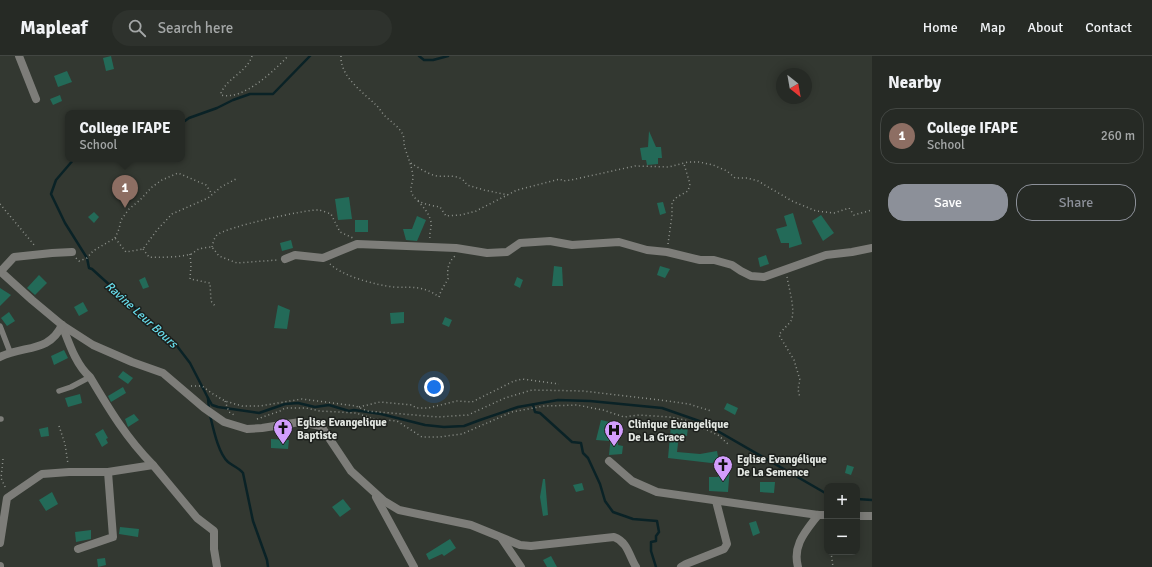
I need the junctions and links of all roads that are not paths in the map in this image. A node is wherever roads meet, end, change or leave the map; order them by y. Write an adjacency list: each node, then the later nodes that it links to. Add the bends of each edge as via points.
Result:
1 (19, 56): 2 (street)
2 (36, 99)
3 (872, 248): 5 (street, via 826,254 764,277 751,276 732,265 714,260 684,258 619,242 572,245 550,241 520,243 507,252 487,253 357,244 323,258 295,255)
4 (72, 252): 6 (street, via 14,257)
5 (285, 259)
6 (0, 271): 7 (street)
7 (62, 325): 9 (street, via 58,335 39,346); 11 (street, via 77,359); 16 (street, via 93,345 163,373 224,422 247,428 300,422 321,426 351,471)
8 (0, 326): 9 (lane)
9 (10, 352): 10 (street)
10 (0, 357)
11 (90, 377): 12 (lane); 14 (street, via 118,424)
12 (59, 391)
13 (609, 461): 17 (street, via 632,481 657,492)
14 (153, 466): 15 (street); 25 (street, via 197,518 214,531)
15 (108, 472): 23 (street, via 42,474 7,498); 24 (street, via 113,537)
16 (372, 491): 22 (street, via 384,502 399,510 471,526); 26 (street)
17 (716, 501): 18 (street); 29 (street, via 727,544 724,549)
18 (818, 515): 19 (street); 30 (street, via 798,545)
19 (824, 515)
20 (860, 516): 21 (street)
21 (872, 516)
22 (502, 539): 27 (street); 28 (street, via 530,546 620,539)
23 (0, 543)
24 (78, 549)
25 (217, 567)
26 (414, 567)
27 (521, 567)
28 (636, 567)
29 (681, 567)
30 (798, 567)

